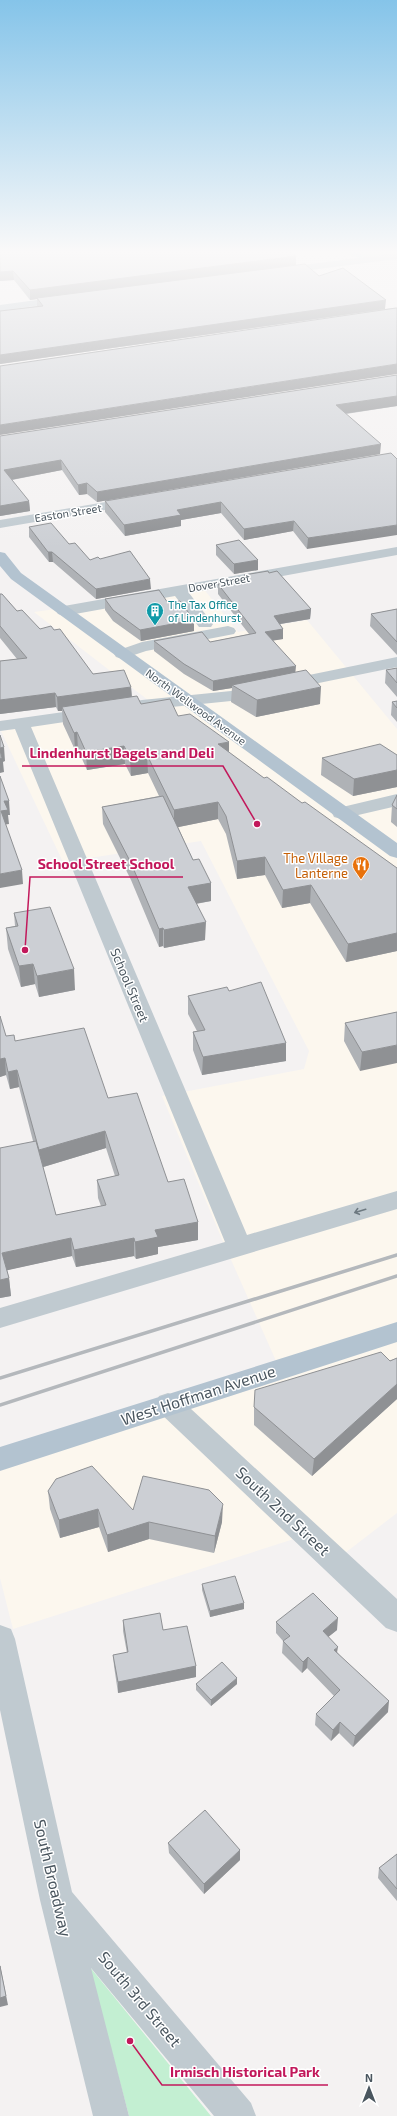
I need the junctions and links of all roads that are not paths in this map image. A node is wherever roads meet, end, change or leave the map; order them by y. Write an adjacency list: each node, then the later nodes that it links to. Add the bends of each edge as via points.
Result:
1 (148, 499): 2 (street, Easton Street)
2 (0, 524)
3 (392, 552): 5 (street); 6 (street, Dover Street)
4 (0, 556): 7 (main road, North Wellwood Avenue, via 16,576)
5 (397, 564)
6 (179, 590): 7 (street, Dover Street); 8 (street)
7 (64, 611): 10 (main road, North Wellwood Avenue)
8 (205, 624)
9 (228, 631): 10 (street, via 142,647)
10 (122, 654): 12 (main road, North Wellwood Avenue)
11 (397, 662): 12 (street, via 231,696)
12 (186, 701): 13 (street); 18 (main road, North Wellwood Avenue)
13 (130, 707)
14 (106, 710): 15 (street)
15 (21, 723): 16 (street); 21 (street, School Street)
16 (0, 726)
17 (397, 800): 18 (street)
18 (341, 813): 19 (main road, North Wellwood Avenue)
19 (397, 852)
20 (397, 1200): 21 (street, one-way to 21)
21 (240, 1247): 22 (street)
22 (0, 1318)
23 (397, 1332): 24 (main road, West Hoffman Avenue)
24 (168, 1404): 25 (main road, West Hoffman Avenue); 26 (street, South 2nd Street)
25 (0, 1459)
26 (397, 1618)
27 (0, 1639): 28 (street, South Broadway)
28 (57, 1900): 29 (street, South Broadway); 30 (street, South 3rd Street)
29 (111, 2116)
30 (238, 2116)

